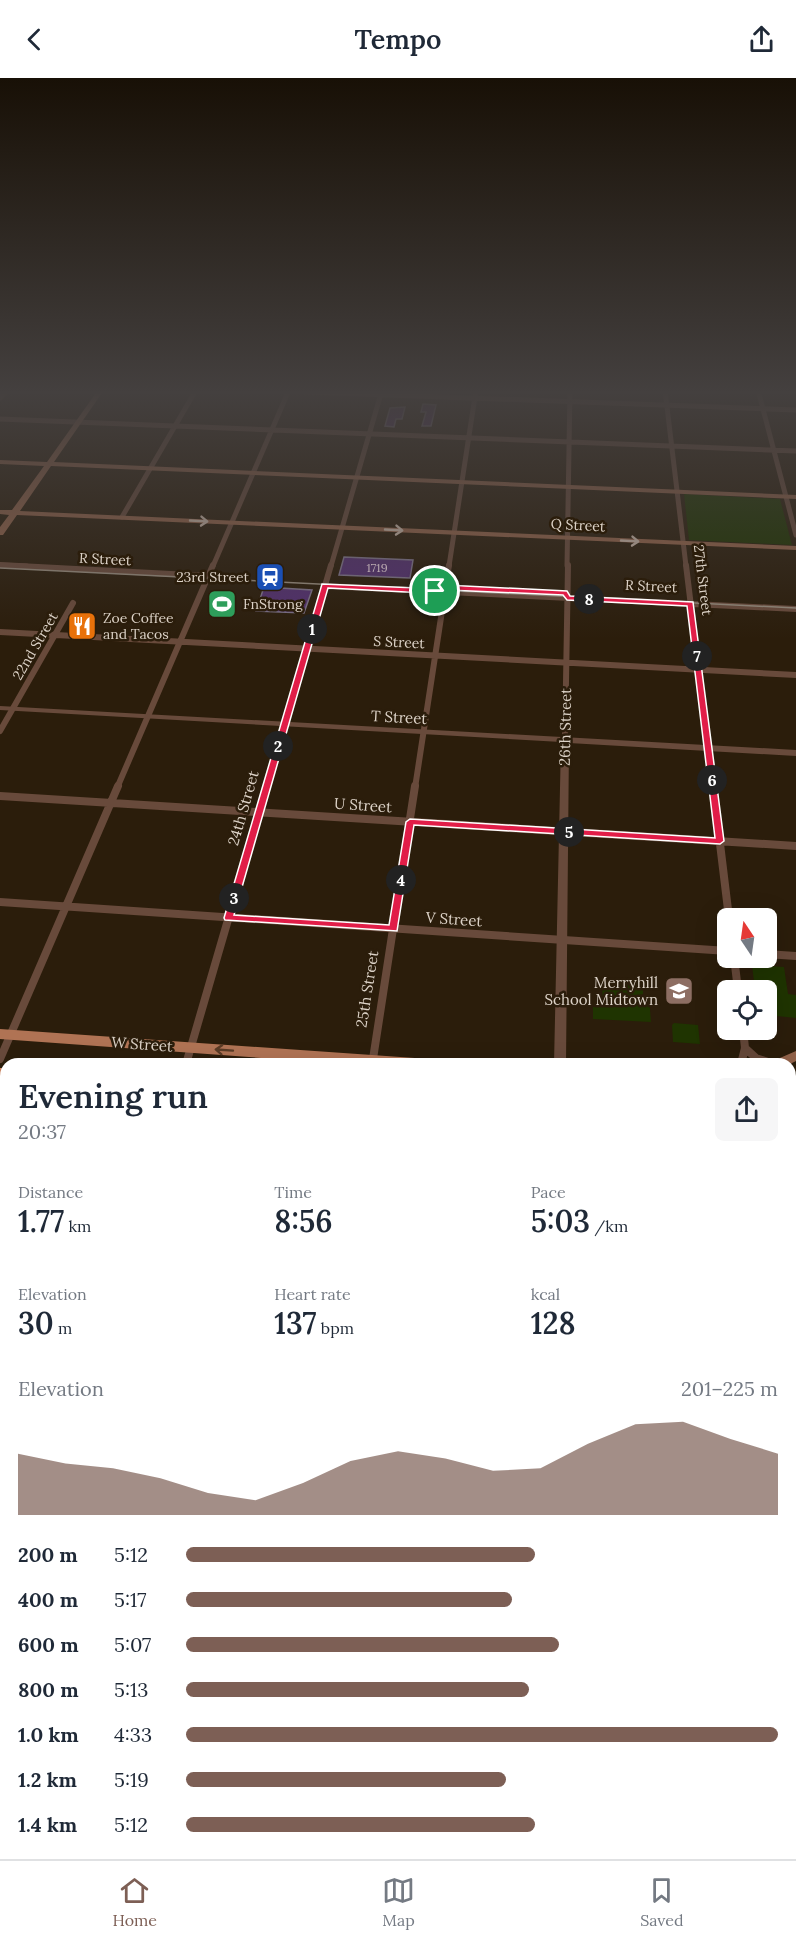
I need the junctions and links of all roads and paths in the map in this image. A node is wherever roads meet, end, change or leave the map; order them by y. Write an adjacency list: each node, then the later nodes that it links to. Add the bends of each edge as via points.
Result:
1 (42, 473): 17 (main road)
2 (147, 473): 18 (street)
3 (252, 473): 19 (street)
4 (255, 473): 10 (main road)
5 (358, 473): 10 (street, 24th Street)
6 (463, 473): 11 (street, 25th Street)
7 (569, 473): 12 (street, 26th Street)
8 (674, 473): 13 (street, 27th Street)
9 (780, 473): 14 (street)
10 (357, 477): 11 (main road); 20 (street, 24th Street)
11 (462, 482): 12 (main road); 21 (street, 25th Street)
12 (569, 487): 13 (main road); 24 (street, 26th Street)
13 (676, 491): 14 (main road); 25 (street, 27th Street)
14 (786, 496): 15 (main road); 23 (street)
15 (796, 497)
16 (0, 512): 17 (main road, Q Street)
17 (14, 513): 18 (main road, Q Street); 22 (main road)
18 (122, 517): 19 (main road, Q Street, one-way to 19)
19 (232, 522): 20 (main road, Q Street); 29 (street)
20 (341, 527): 21 (main road, Q Street, one-way to 21); 30 (street, 24th Street)
21 (454, 532): 24 (main road, Q Street); 31 (street, 25th Street)
22 (0, 533)
23 (796, 535)
24 (568, 538): 25 (main road, Q Street, one-way to 25); 32 (street, 26th Street)
25 (683, 543): 26 (main road, Q Street); 33 (street, 27th Street)
26 (796, 548)
27 (0, 566): 29 (street, R Street)
28 (0, 570): 29 (street, R Street)
29 (208, 578): 39 (street)
30 (325, 584): 31 (street, R Street); 40 (street, 24th Street)
31 (445, 590): 32 (street, R Street); 41 (street, 25th Street)
32 (567, 596): 33 (street, R Street); 42 (street, 26th Street)
33 (690, 602): 35 (street, R Street); 36 (street, R Street); 43 (street, 27th Street)
34 (73, 603): 38 (street, 22nd Street)
35 (796, 604)
36 (796, 609)
37 (0, 632): 38 (street, S Street)
38 (55, 635): 39 (street, S Street); 46 (street, 22nd Street)
39 (180, 642): 40 (street, S Street); 47 (street)
40 (307, 648): 41 (street, S Street); 48 (street, 24th Street)
41 (435, 656): 42 (street, S Street); 50 (street, 25th Street)
42 (566, 662): 43 (street, S Street); 51 (street, 26th Street)
43 (698, 669): 44 (street, S Street); 52 (street, 27th Street)
44 (796, 675)
45 (0, 708): 46 (street, T Street)
46 (13, 708): 47 (street, T Street); 49 (street, 22nd Street)
47 (147, 716): 48 (street, T Street); 55 (street)
48 (285, 724): 50 (street, T Street); 56 (street, 24th Street)
49 (0, 731)
50 (424, 732): 51 (street, T Street); 57 (street, 25th Street)
51 (565, 740): 52 (street, T Street); 58 (street, 26th Street)
52 (708, 748): 53 (street, T Street); 59 (street, 27th Street)
53 (796, 753)
54 (0, 796): 55 (street, U Street)
55 (111, 803): 56 (street, U Street); 62 (street)
56 (259, 812): 57 (street, U Street); 64 (street, 24th Street)
57 (410, 822): 58 (street, U Street); 65 (street, 25th Street)
58 (563, 831): 59 (street, U Street); 66 (street, 26th Street)
59 (720, 841): 60 (street, U Street); 63 (street, 27th Street)
60 (796, 846)
61 (0, 902): 62 (street, V Street)
62 (66, 906): 64 (street, V Street); 70 (street)
63 (728, 908)
64 (228, 918): 65 (street, V Street); 72 (street, 24th Street)
65 (393, 928): 66 (street, V Street); 77 (street, 25th Street)
66 (562, 940): 67 (street, V Street); 78 (street, 26th Street)
67 (717, 950)
68 (777, 955): 69 (street)
69 (796, 956)
70 (5, 1034): 72 (main road, W Street); 74 (street)
71 (744, 1040): 73 (street)
72 (190, 1048): 75 (street, 24th Street); 76 (main road, W Street, one-way to 72)
73 (745, 1048): 79 (street); 80 (street)
74 (0, 1058)
75 (188, 1058)
76 (356, 1058)
77 (373, 1058)
78 (560, 1058)
79 (742, 1058)
80 (756, 1058)

